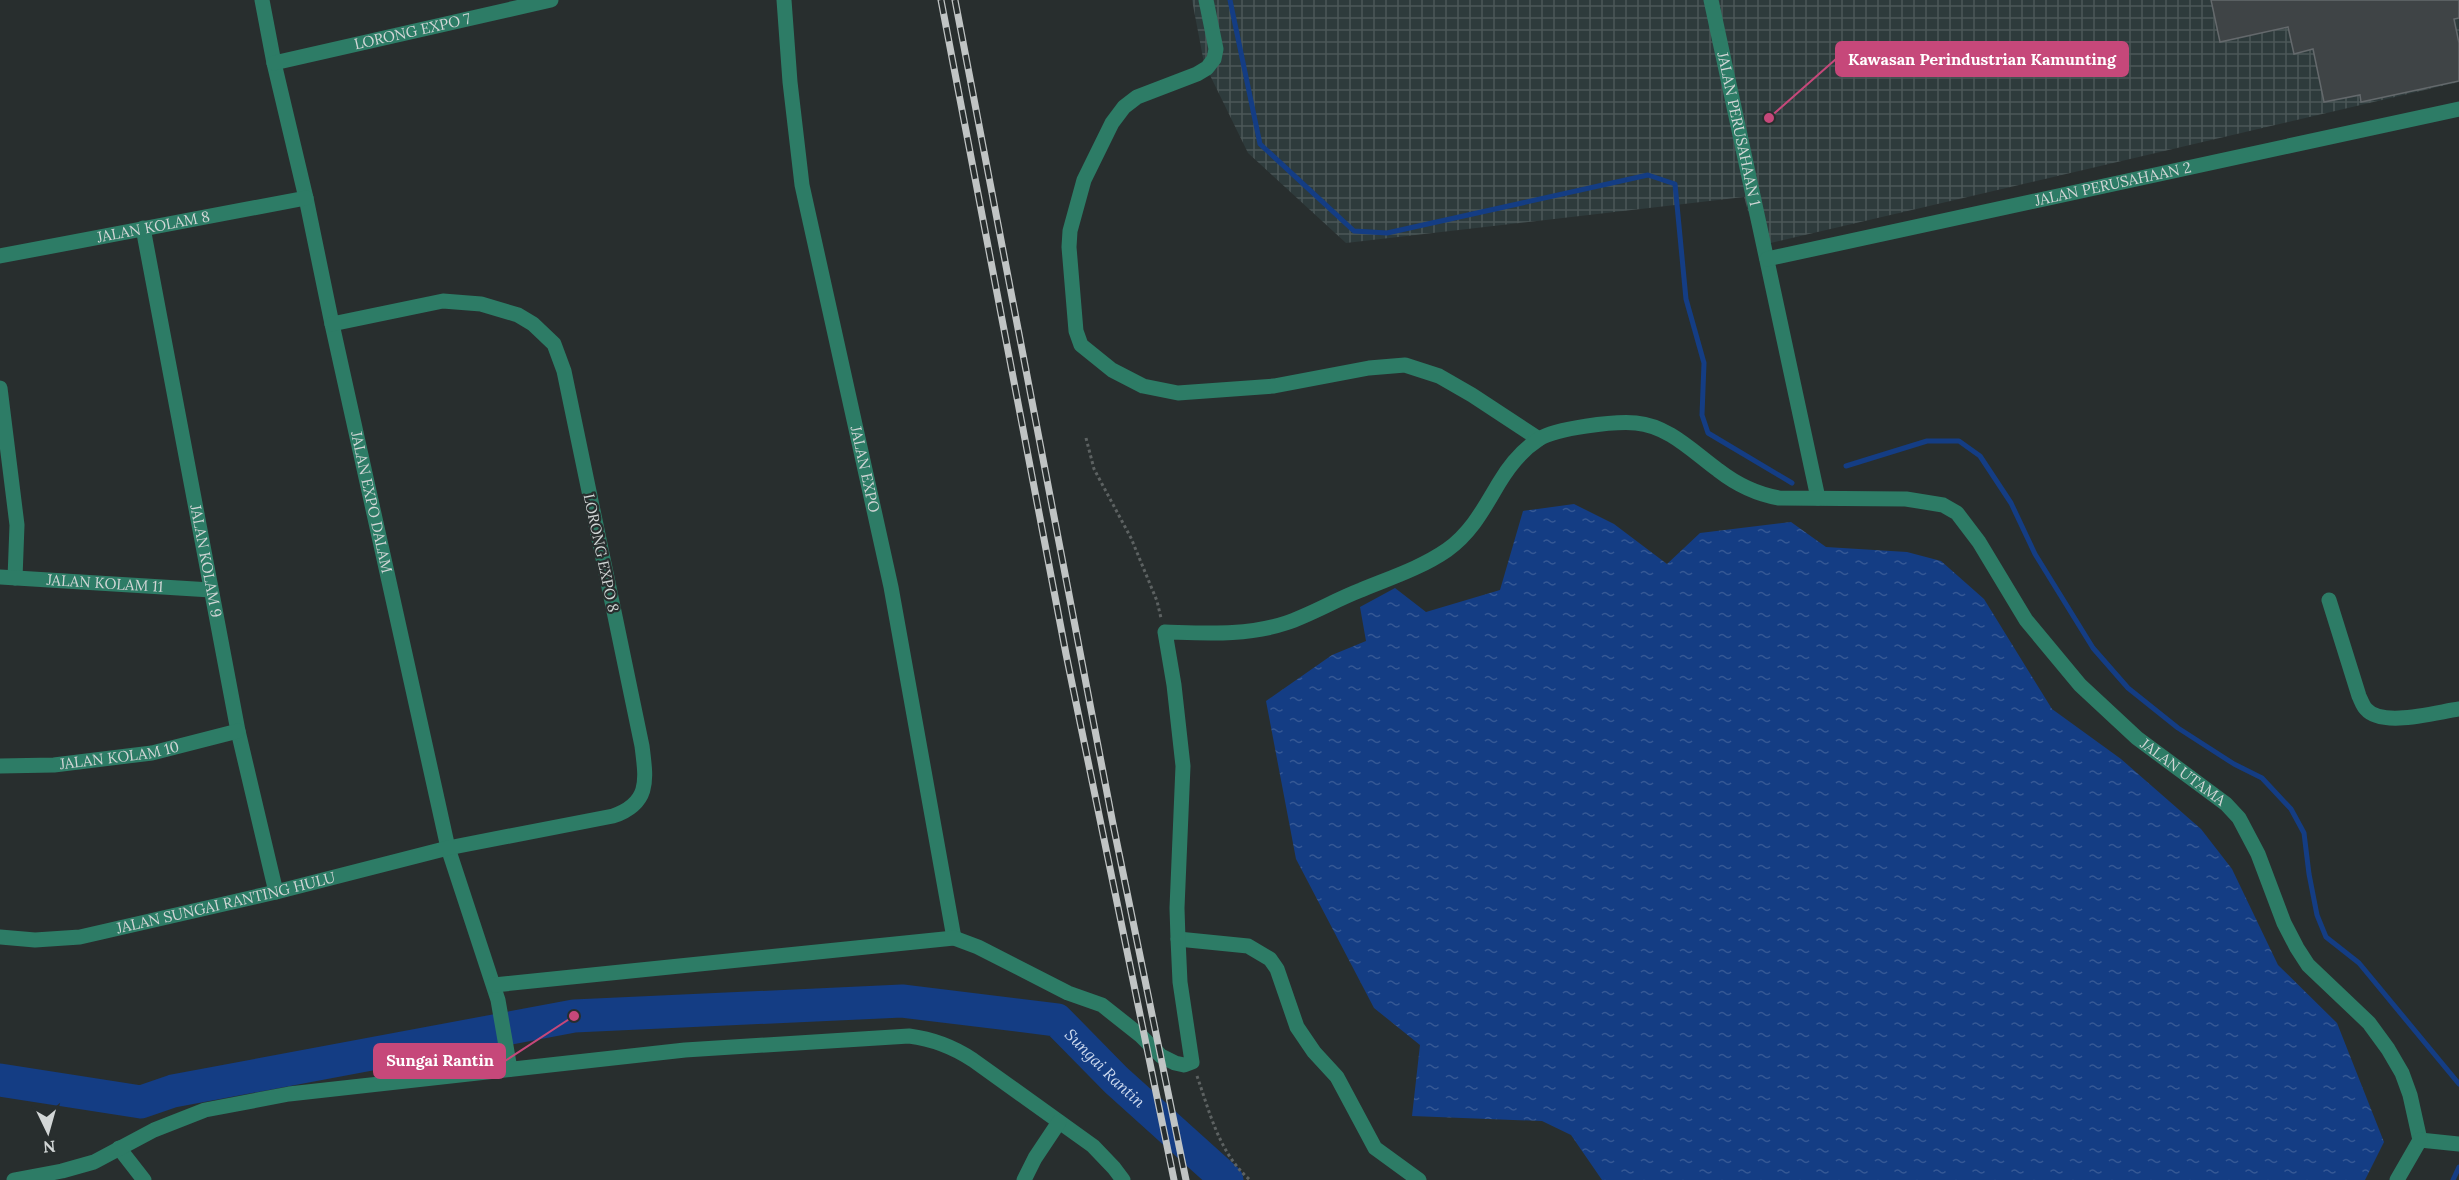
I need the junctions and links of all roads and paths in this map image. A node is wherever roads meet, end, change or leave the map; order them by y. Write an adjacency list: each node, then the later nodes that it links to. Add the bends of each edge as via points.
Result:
1 (262, 0): 6 (street, JALAN EXPO DALAM)
2 (551, 0): 6 (street, LORONG EXPO 7)
3 (784, 0): 27 (street, JALAN EXPO, via 802,184 889,576)
4 (1206, 0): 15 (street, via 1216,49 1214,59 1207,68 1124,107 1084,180 1069,247 1076,331 1081,345 1112,370 1143,386 1178,393 1274,386 1405,365 1438,376)
5 (1711, 0): 11 (street, JALAN PERUSAHAAN 1)
6 (274, 63): 8 (street, JALAN EXPO DALAM)
7 (2459, 109): 11 (street, JALAN PERUSAHAAN 2)
8 (306, 198): 9 (street, JALAN KOLAM 8); 12 (street, JALAN EXPO DALAM)
9 (143, 228): 10 (street, JALAN KOLAM 8); 18 (street, JALAN KOLAM 9)
10 (0, 256)
11 (1767, 259): 16 (street, JALAN PERUSAHAAN 1)
12 (332, 324): 24 (street, JALAN EXPO DALAM); 24 (street, LORONG EXPO 8, via 442,301 481,304 518,315 533,324 554,344 564,371 642,746 644,788 627,811 613,816)
13 (0, 388): 17 (street, via 17,525)
14 (1086, 438): 20 (path, via 1094,468 1131,538 1157,600)
15 (1539, 439): 16 (street, JALAN UTAMA, via 1589,426 1637,423 1670,434 1719,472 1763,495); 20 (street, via 1514,461 1464,536 1421,566 1268,628 1236,633)
16 (1818, 498): 33 (street, JALAN UTAMA, via 1929,501 1957,513 2026,620 2080,685 2137,738 2226,804 2239,819 2297,948 2308,965 2369,1023 2402,1073)
17 (8, 577): 18 (street, JALAN KOLAM 11)
18 (211, 590): 22 (street, JALAN KOLAM 9)
19 (2330, 600): 21 (street, via 2367,711 2382,717 2403,718)
20 (1165, 632): 28 (street, via 1183,766)
21 (2459, 709)
22 (238, 731): 23 (street, JALAN KOLAM 10, via 152,753 54,765); 25 (street, JALAN KOLAM 9)
23 (0, 766)
24 (448, 848): 25 (street, JALAN SUNGAI RANTING HULU); 29 (street, JALAN EXPO DALAM)
25 (276, 892): 26 (street, JALAN SUNGAI RANTING HULU, via 80,937)
26 (0, 937)
27 (954, 938): 29 (street); 30 (street, via 1068,993 1102,1005 1161,1056 1184,1065)
28 (1178, 939): 30 (street); 42 (street, via 1248,946 1270,959 1297,1027 1337,1077 1375,1148)
29 (496, 993): 31 (street, JALAN EXPO DALAM)
30 (1192, 1062): 41 (path, via 1223,1147)
31 (510, 1070): 32 (street, via 685,1050 909,1036 953,1047); 35 (street, via 242,1102 205,1110)
32 (1059, 1122): 39 (street); 40 (street, via 1093,1146)
33 (2420, 1140): 34 (street); 43 (street)
34 (2455, 1143)
35 (119, 1148): 37 (street, via 94,1162 62,1172); 38 (street)
36 (0, 1180): 37 (street)
37 (13, 1180)
38 (144, 1180)
39 (1024, 1180)
40 (1123, 1180)
41 (1250, 1180)
42 (1419, 1180)
43 (2397, 1180)

